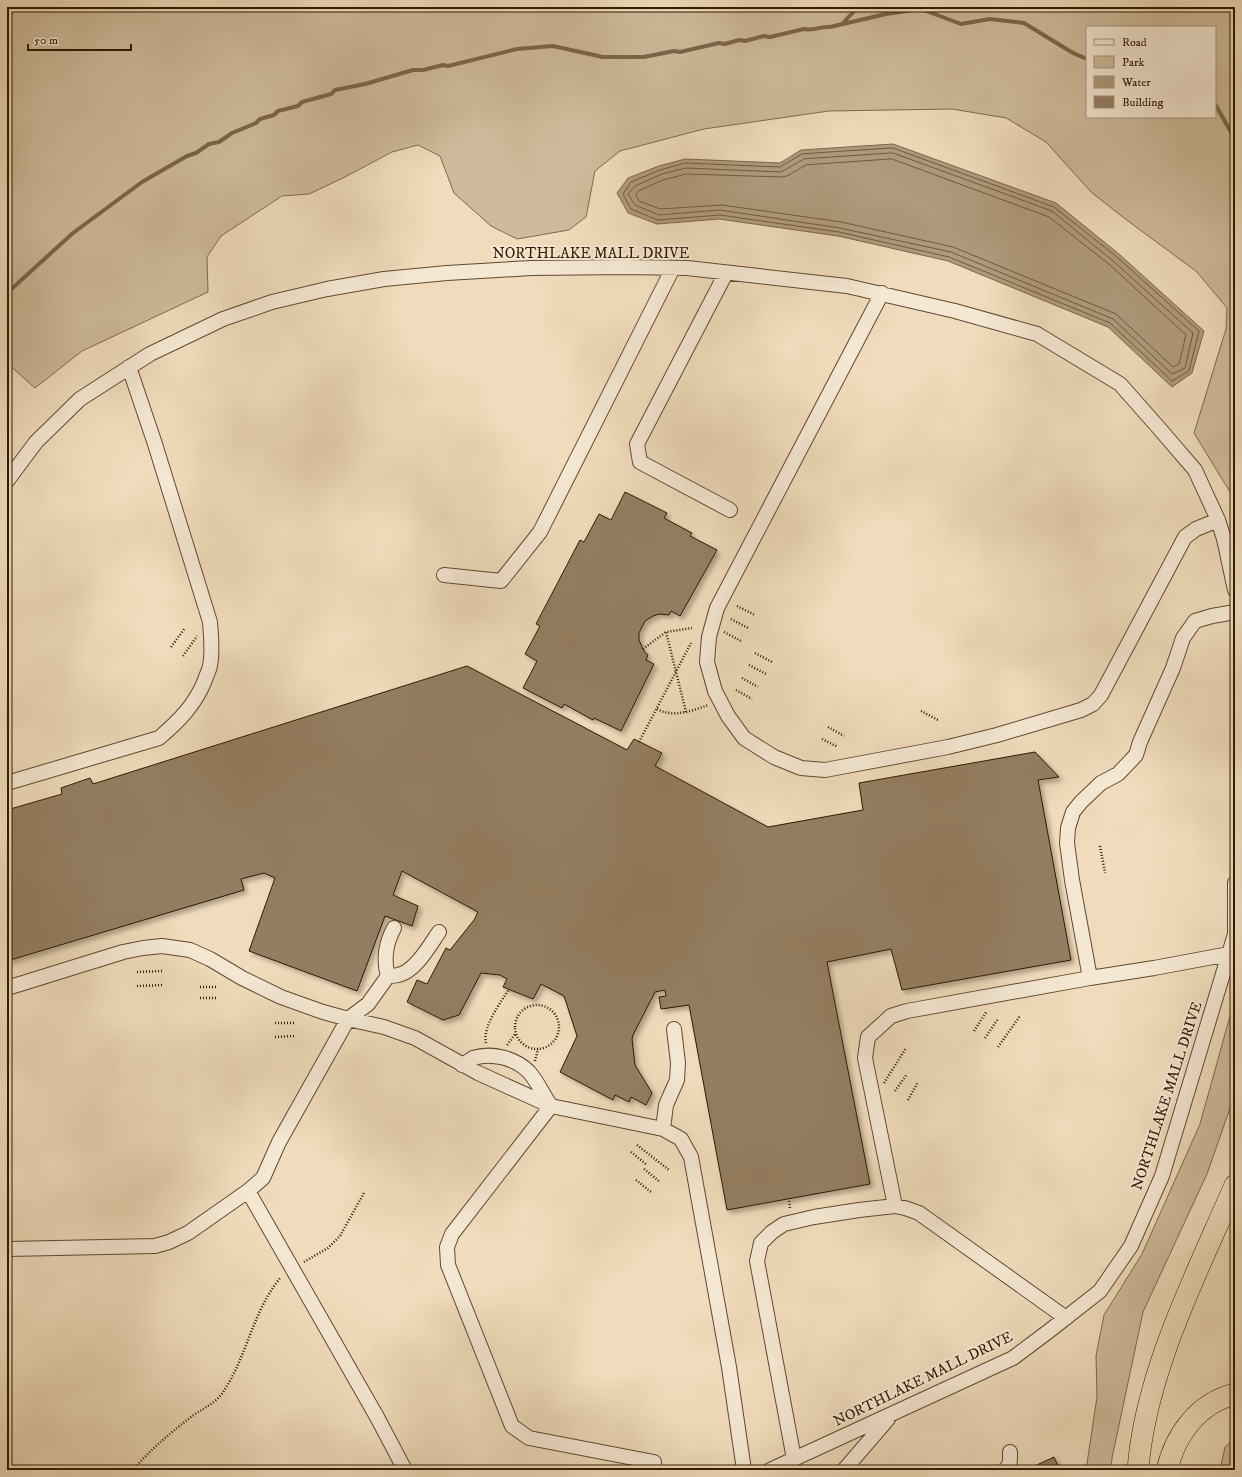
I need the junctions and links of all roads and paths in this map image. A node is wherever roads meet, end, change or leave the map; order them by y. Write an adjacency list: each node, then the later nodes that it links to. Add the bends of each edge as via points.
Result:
1 (673, 268): 2 (street, NORTHLAKE MALL DRIVE); 4 (street, NORTHLAKE MALL DRIVE, via 531,268 455,272 327,289 272,302 223,319 150,354); 8 (street, via 540,532 501,581)
2 (726, 273): 3 (street, NORTHLAKE MALL DRIVE, via 847,286); 6 (street, via 637,444 640,462)
3 (882, 293): 7 (street, NORTHLAKE MALL DRIVE, via 1037,334 1120,384 1194,470); 7 (street, via 717,608 709,637 707,662 715,691 728,716 744,738 774,757 801,768 825,770 997,735 1093,704 1101,695 1185,537 1196,529)
4 (129, 367): 5 (street, NORTHLAKE MALL DRIVE, via 80,399 36,442); 44 (street, via 210,622 210,666 201,691 189,709 159,738)
5 (7, 481)
6 (730, 510)
7 (1218, 520): 9 (street, NORTHLAKE MALL DRIVE)
8 (444, 575)
9 (1235, 590)
10 (737, 606): 12 (path)
11 (1235, 612): 54 (street, via 1195,621 1183,638 1136,754 1118,774 1101,784 1073,812 1067,843)
12 (755, 615)
13 (731, 619): 16 (path)
14 (185, 628): 22 (path)
15 (692, 628): 17 (path)
16 (748, 628)
17 (666, 632): 23 (path); 28 (path)
18 (724, 632): 20 (path)
19 (197, 636): 25 (path)
20 (741, 641)
21 (691, 643): 28 (path)
22 (171, 647)
23 (643, 649)
24 (755, 653): 26 (path)
25 (183, 656)
26 (772, 662)
27 (749, 665): 29 (path)
28 (676, 673): 35 (path); 37 (path)
29 (766, 674)
30 (742, 678): 31 (path)
31 (758, 687)
32 (736, 690): 33 (path)
33 (752, 699)
34 (710, 705): 37 (path)
35 (656, 709): 37 (path, via 668,713); 42 (path)
36 (921, 711): 38 (path)
37 (686, 712)
38 (938, 720)
39 (828, 727): 40 (path)
40 (844, 736)
41 (822, 739): 43 (path)
42 (639, 742)
43 (838, 747)
44 (7, 783)
45 (1100, 846): 46 (path)
46 (1105, 873)
47 (1235, 883): 50 (street, NORTHLAKE MALL DRIVE, via 1235,934)
48 (394, 928): 53 (street, via 384,959)
49 (440, 932): 53 (street, via 408,970)
50 (1229, 954): 54 (street); 105 (street, NORTHLAKE MALL DRIVE, via 1167,1163 1131,1246 1100,1291)
51 (162, 971): 52 (path)
52 (137, 972)
53 (388, 976): 65 (street, via 368,1004)
54 (1090, 978): 101 (street, via 907,1011 891,1016 868,1037 865,1058)
55 (163, 985): 56 (path)
56 (137, 986)
57 (200, 987): 58 (path)
58 (217, 987)
59 (7, 988): 65 (street, via 124,952 162,946 190,950 281,997)
60 (509, 989): 75 (path, via 486,1031 485,1040)
61 (200, 998): 62 (path)
62 (217, 998)
63 (987, 1011): 70 (path)
64 (1020, 1016): 76 (path)
65 (348, 1019): 80 (street, via 384,1027 415,1038); 97 (street, via 279,1142 263,1178)
66 (998, 1019): 74 (path)
67 (294, 1022): 68 (path)
68 (275, 1023)
69 (674, 1029): 88 (street, via 677,1080 666,1105)
70 (974, 1031)
71 (516, 1033): 77 (path); 79 (path, via 523,1044); 79 (path, via 516,1019 525,1008 538,1004 551,1009 560,1022 560,1030 552,1043)
72 (294, 1036): 73 (path)
73 (276, 1037)
74 (985, 1038)
75 (488, 1047)
76 (998, 1047)
77 (504, 1048)
78 (906, 1048): 84 (path)
79 (538, 1049): 81 (path)
80 (462, 1065): 87 (street); 87 (street, via 489,1055 504,1057 528,1072)
81 (534, 1065)
82 (907, 1074): 85 (path)
83 (918, 1082): 86 (path)
84 (884, 1083)
85 (895, 1091)
86 (908, 1100)
87 (552, 1106): 88 (street); 112 (street, via 452,1234 447,1247 448,1265 512,1426 529,1438 654,1462)
88 (663, 1129): 113 (street, via 681,1140 691,1157 728,1360)
89 (636, 1145): 93 (path)
90 (631, 1152): 91 (path)
91 (648, 1165)
92 (644, 1169): 95 (path)
93 (669, 1170)
94 (636, 1180): 98 (path)
95 (660, 1182)
96 (1235, 1185): 117 (highway, via 1165,1352 1148,1412)
97 (248, 1191): 103 (street, via 188,1233 155,1246); 104 (street)
98 (651, 1192)
99 (364, 1193): 104 (path, via 340,1236 328,1248)
100 (789, 1198): 102 (path)
101 (895, 1206): 105 (street, via 919,1212); 109 (street, via 814,1217 784,1224 761,1243 757,1261)
102 (790, 1211)
103 (7, 1249)
104 (292, 1269): 110 (path, via 281,1276 272,1287 231,1380 219,1397 146,1454); 111 (street)
105 (1066, 1318): 107 (street, NORTHLAKE MALL DRIVE, via 1013,1358)
106 (1235, 1394): 118 (highway, via 1208,1406 1190,1422 1176,1443)
107 (892, 1414): 109 (street, NORTHLAKE MALL DRIVE); 115 (street)
108 (1010, 1452): 116 (street, via 1009,1467)
109 (794, 1459): 114 (street, NORTHLAKE MALL DRIVE)
110 (133, 1470)
111 (405, 1470)
112 (648, 1470)
113 (744, 1470)
114 (770, 1470)
115 (844, 1470)
116 (1005, 1470)
117 (1138, 1470)
118 (1167, 1470)

